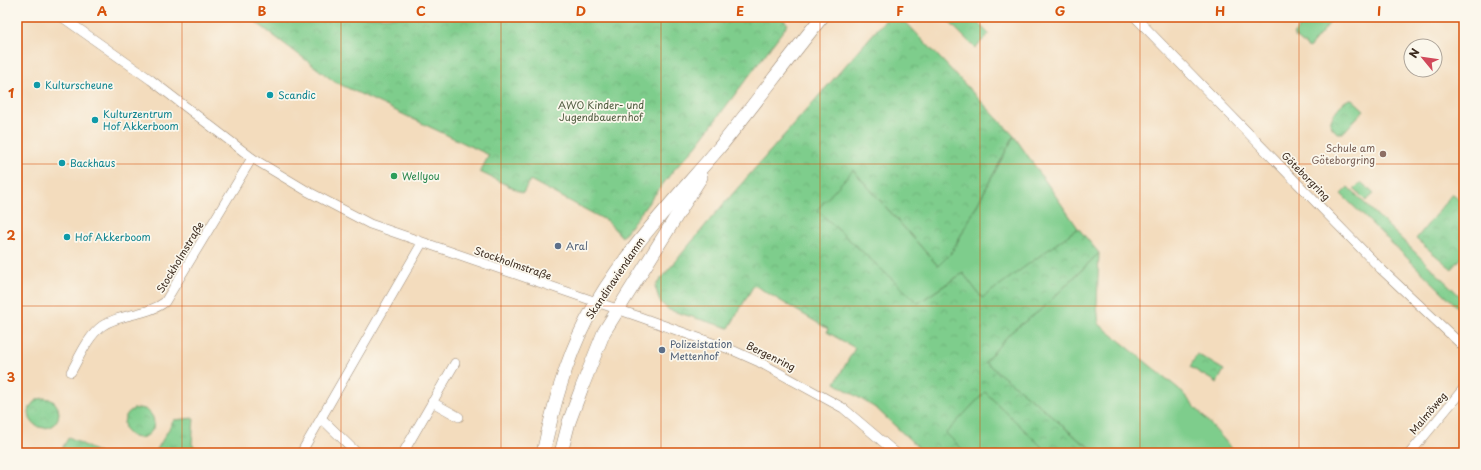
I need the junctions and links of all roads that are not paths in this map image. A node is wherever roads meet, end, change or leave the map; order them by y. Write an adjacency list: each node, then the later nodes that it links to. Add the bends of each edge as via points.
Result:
1 (62, 17): 5 (street, Stockholmstraße, via 151,80)
2 (822, 17): 4 (main road, Skandinaviendamm)
3 (1135, 17): 9 (street, Göteborgring, via 1381,269)
4 (718, 148): 7 (main road, Skandinaviendamm, via 645,234); 8 (main road, Skandinaviendamm)
5 (252, 158): 6 (street, Stockholmstraße, via 306,191 370,224); 11 (street, Stockholmstraße, via 165,302 102,326)
6 (422, 244): 7 (street, Stockholmstraße); 15 (street)
7 (597, 302): 8 (street, Bergenring); 19 (main road, Skandinaviendamm, via 569,360)
8 (617, 309): 20 (main road, Skandinaviendamm, via 593,359 569,422); 21 (street, Bergenring, via 732,350 786,375 843,408)
9 (1464, 347)
10 (454, 363): 13 (street)
11 (71, 372)
12 (1464, 388): 22 (street, Malmöweg)
13 (432, 402): 14 (street); 18 (street)
14 (459, 417)
15 (322, 419): 16 (street); 17 (street)
16 (301, 453)
17 (356, 453)
18 (403, 453)
19 (543, 453)
20 (561, 453)
21 (896, 453)
22 (1410, 453)

